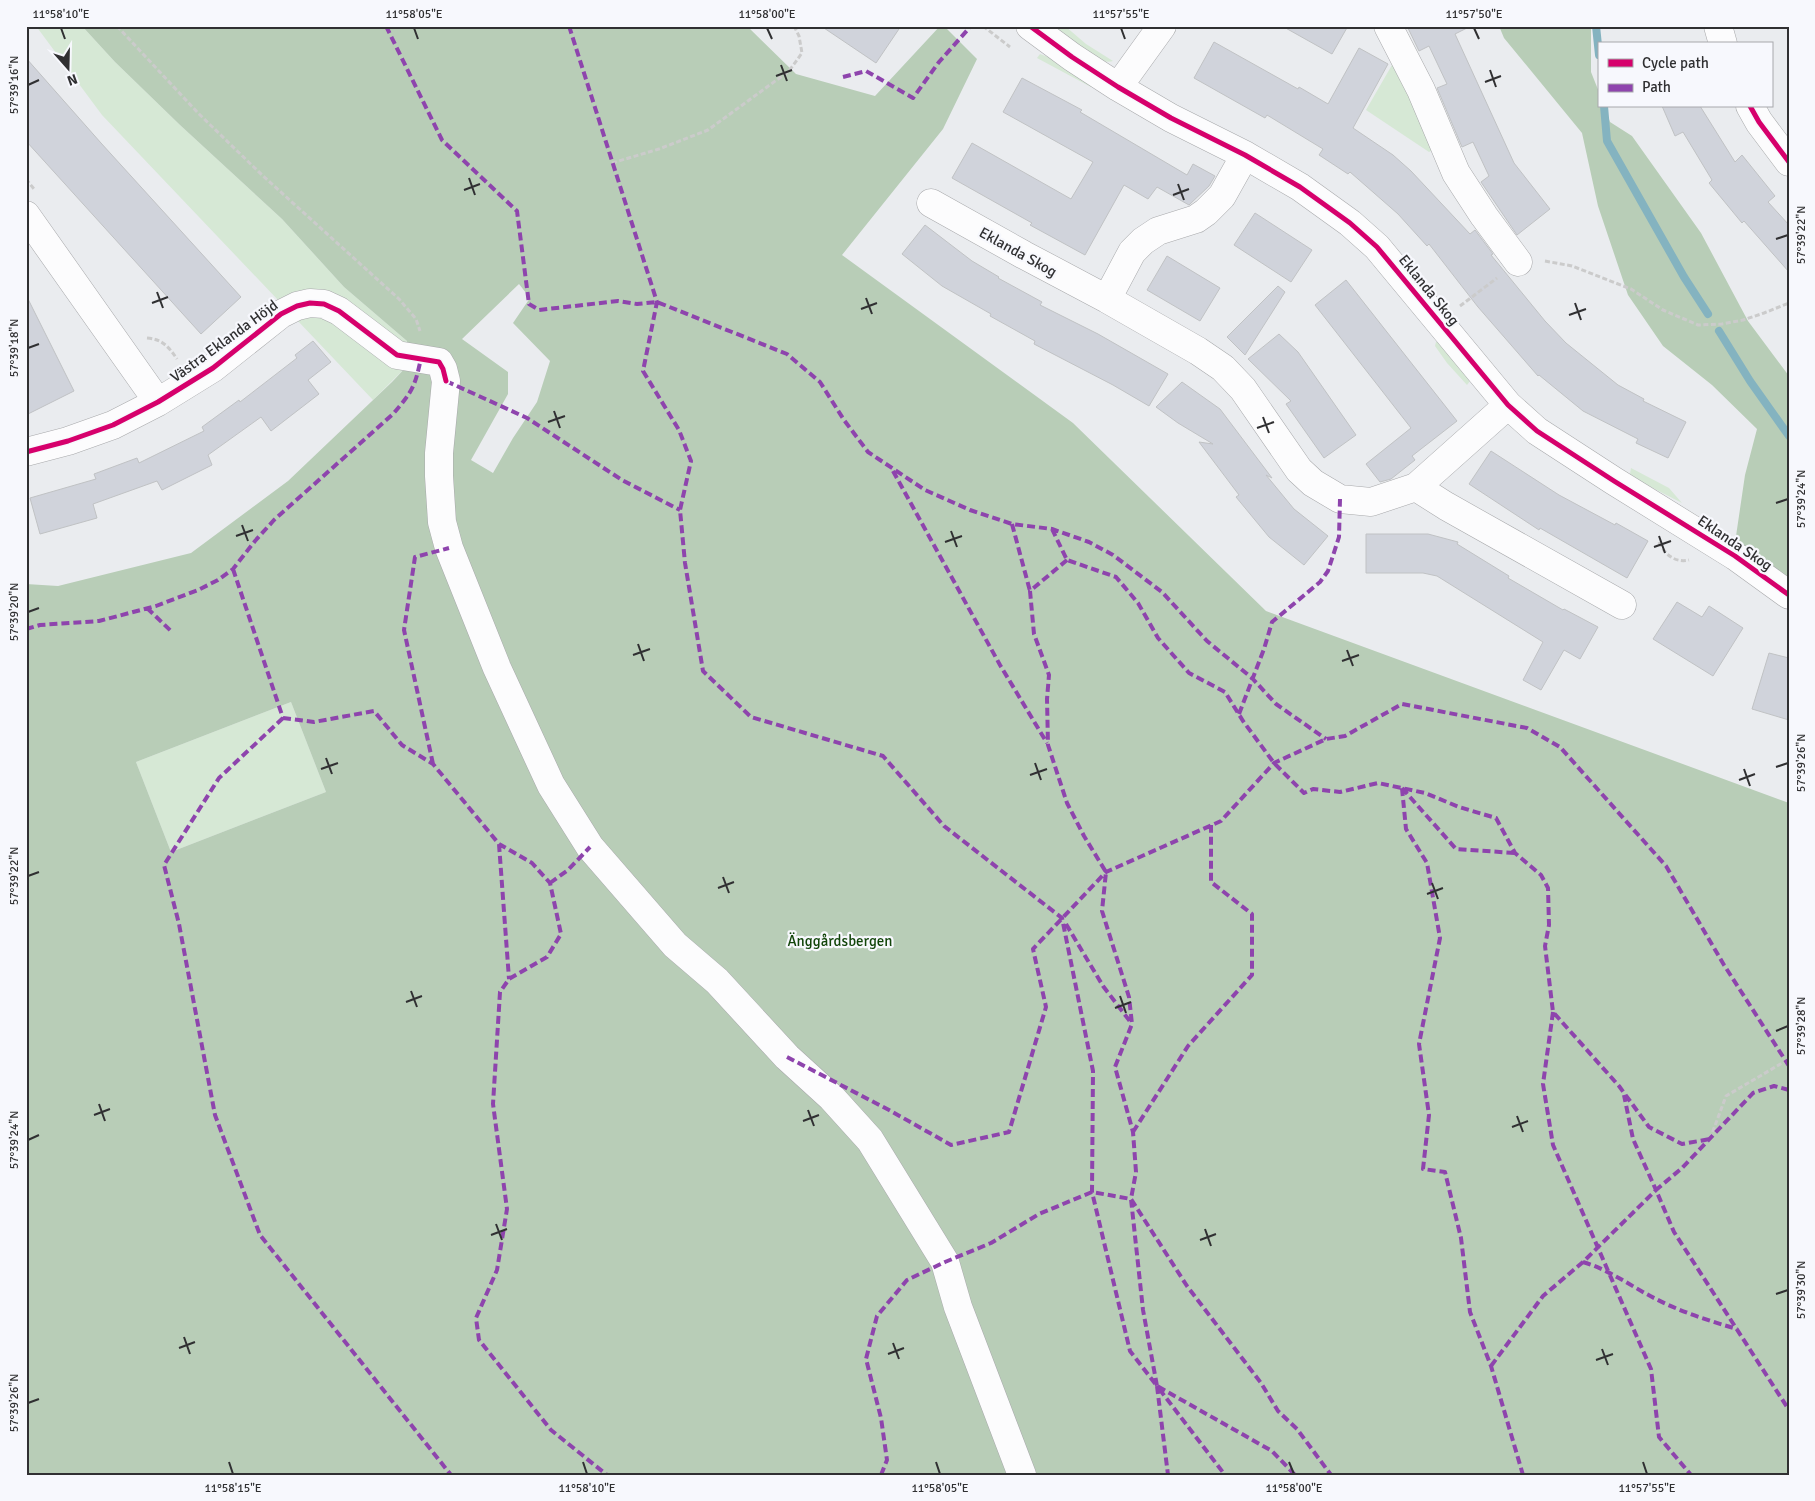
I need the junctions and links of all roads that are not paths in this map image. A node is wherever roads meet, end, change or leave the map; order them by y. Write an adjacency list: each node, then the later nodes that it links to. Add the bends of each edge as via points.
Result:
1 (1030, 26): 6 (street, Eklanda Skog)
2 (1162, 26): 6 (street)
3 (1388, 26): 12 (street, via 1421,90 1456,173)
4 (1718, 26): 5 (street)
5 (1723, 42)
6 (1118, 87): 8 (street, Eklanda Skog)
7 (1751, 108): 9 (street)
8 (1245, 155): 13 (street, via 1222,196 1206,212 1196,219 1158,231 1132,252); 15 (street, Eklanda Skog, via 1300,187 1377,247)
9 (1789, 162)
10 (931, 203): 13 (street, Eklanda Skog)
11 (26, 215): 14 (street)
12 (1518, 262)
13 (1107, 299): 17 (street, Eklanda Skog, via 1223,368 1243,389 1299,470 1313,483 1340,499 1371,502)
14 (158, 402): 16 (street, Västra Eklanda Höjd, via 113,425); 20 (street, Västra Eklanda Höjd, via 213,368 281,314 310,303 324,304 339,311 397,355 438,362 446,381 439,476 441,512 449,548 497,668 551,786 590,847 675,945 718,981 787,1057 832,1098 870,1140 945,1262 958,1307)
15 (1508, 405): 17 (street, Eklanda Skog); 18 (street, Eklanda Skog, via 1537,431 1728,551)
16 (26, 452)
17 (1416, 487): 19 (street)
18 (1789, 595)
19 (1622, 605)
20 (1022, 1475)

